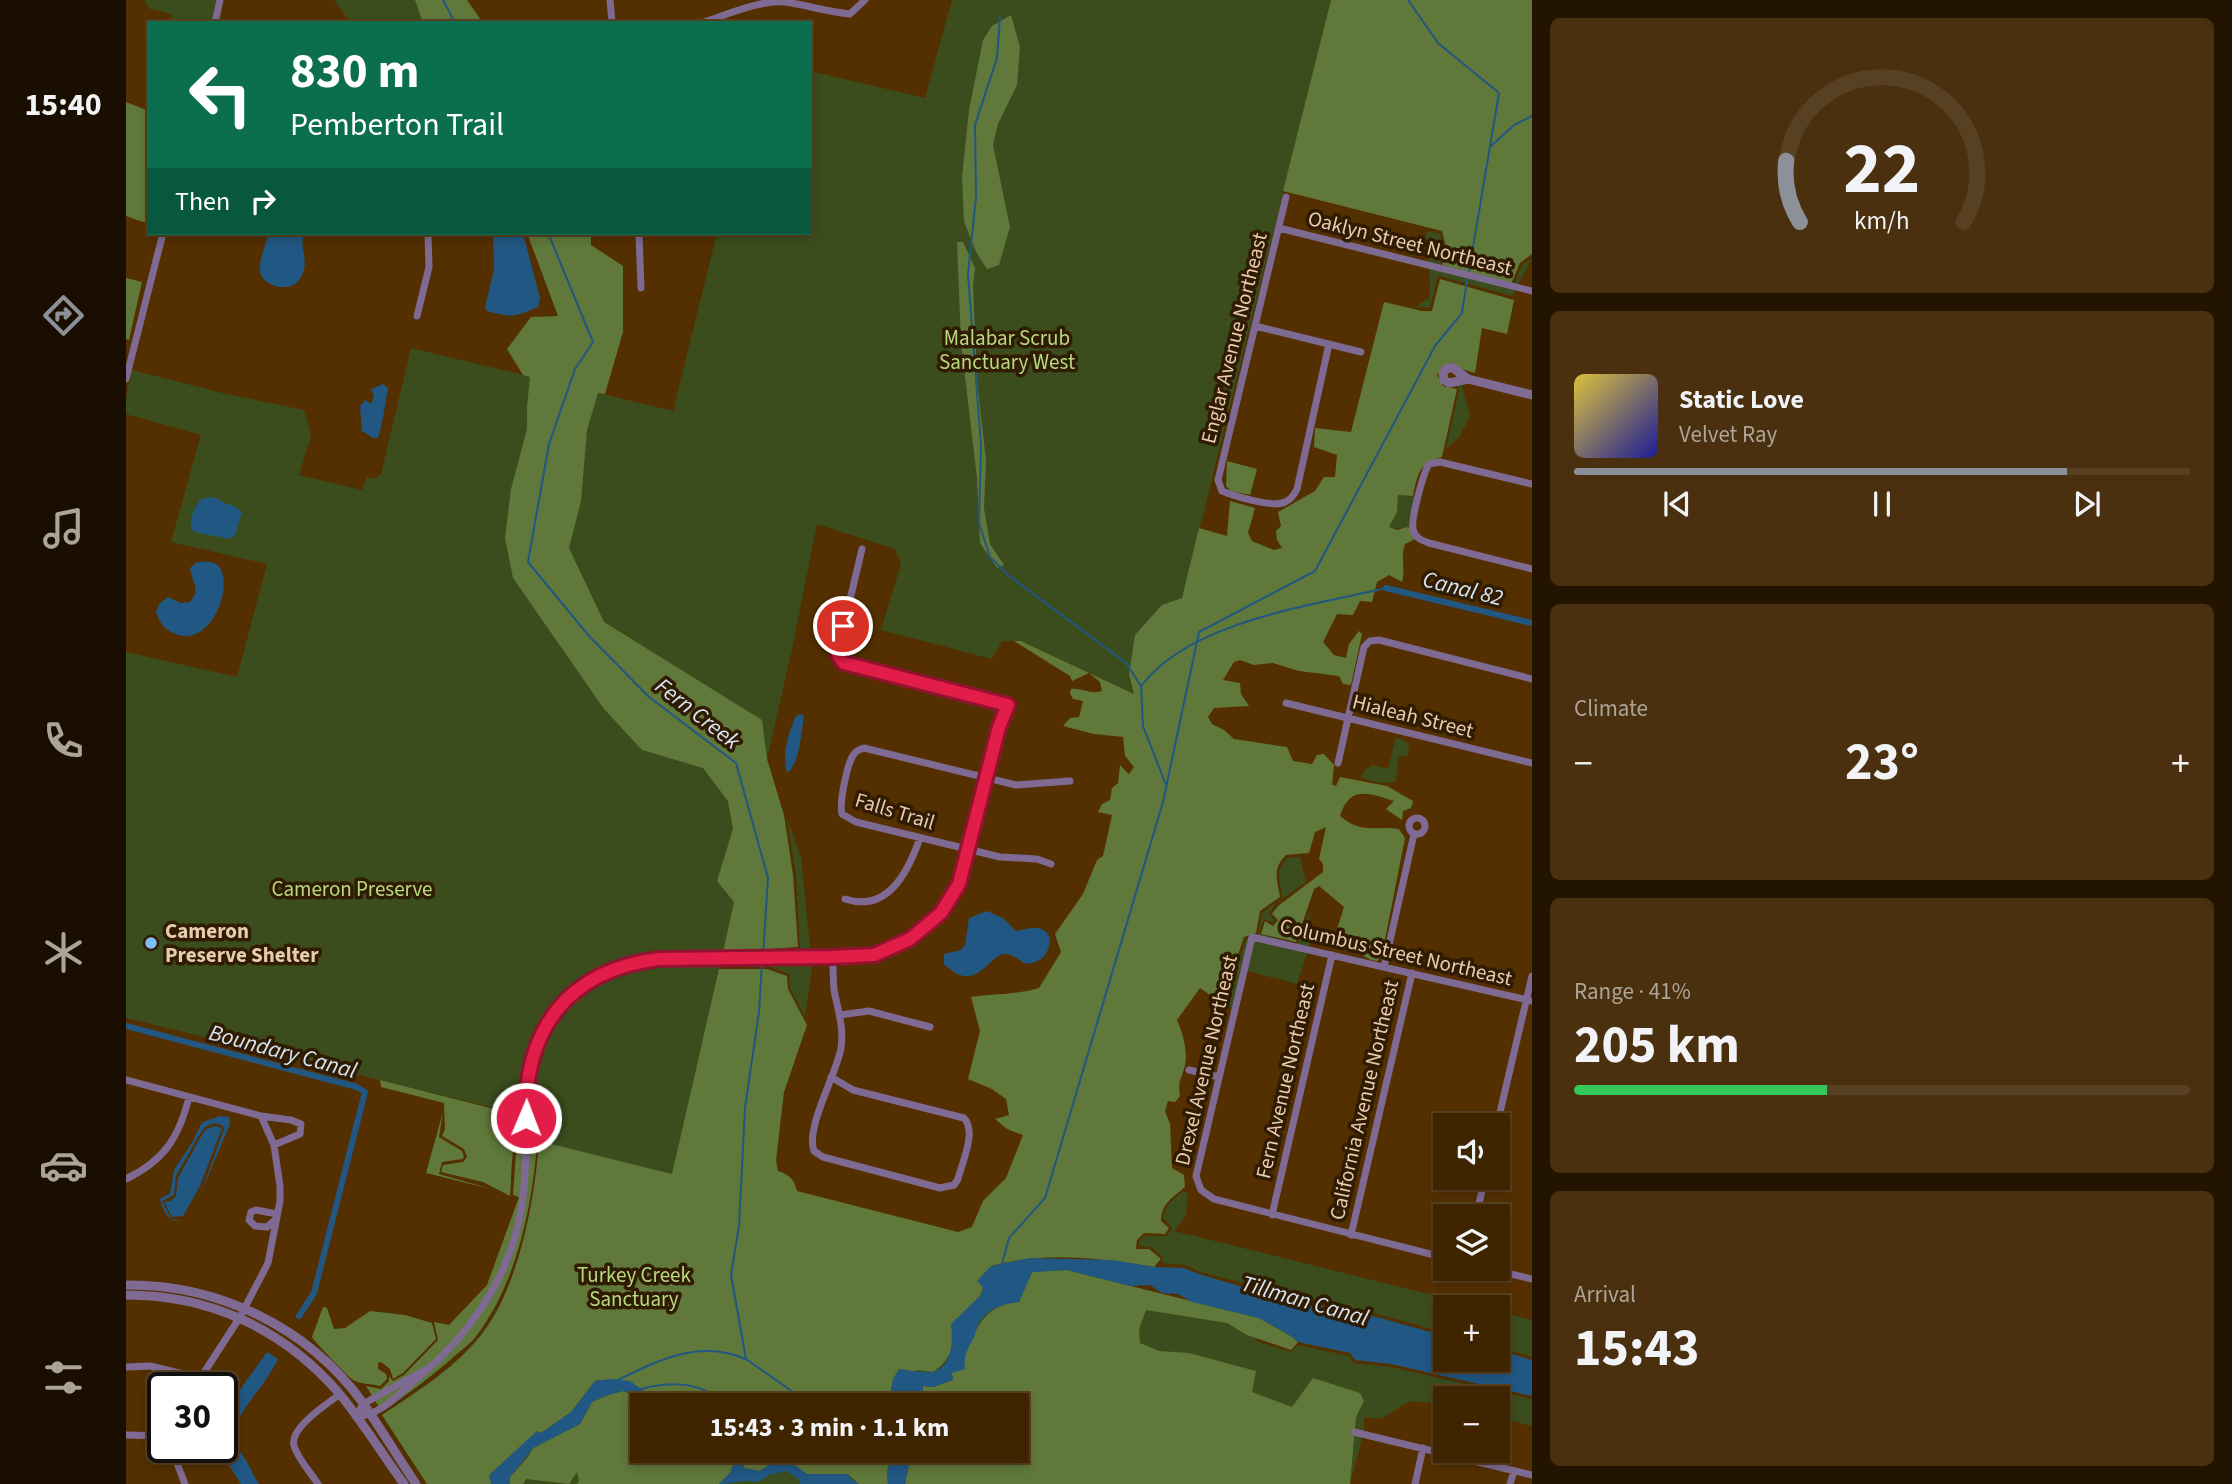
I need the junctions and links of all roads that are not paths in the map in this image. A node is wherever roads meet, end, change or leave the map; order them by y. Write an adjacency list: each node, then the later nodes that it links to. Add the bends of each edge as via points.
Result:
1 (220, 0): 4 (street)
2 (610, 0): 5 (street)
3 (865, 0): 6 (street, via 850,14 774,2)
4 (215, 21)
5 (612, 21)
6 (707, 21)
7 (1286, 197): 8 (street, Englar Avenue Northeast)
8 (1279, 228): 13 (street, Oaklyn Street Northeast); 15 (street, Englar Avenue Northeast)
9 (162, 235): 18 (street)
10 (428, 235): 14 (street, via 429,267)
11 (639, 235): 12 (street)
12 (641, 288)
13 (1532, 291)
14 (417, 316)
15 (1255, 326): 16 (street); 16 (street, Englar Avenue Northeast, via 1218,480 1226,493 1267,503 1282,503 1297,489)
16 (1329, 344): 17 (street)
17 (1361, 352)
18 (126, 379)
19 (1468, 379): 20 (street)
20 (1532, 395)
21 (1532, 484): 23 (street, via 1440,462 1429,464 1413,527 1418,539)
22 (862, 549): 29 (street, via 838,650 840,660 1008,705)
23 (1532, 569)
24 (1532, 679): 26 (street, via 1370,641 1364,647)
25 (1286, 703): 26 (street, Hialeah Street)
26 (1348, 718): 27 (street); 28 (street, Hialeah Street)
27 (1338, 763)
28 (1532, 763)
29 (986, 778): 30 (street, via 1029,785); 32 (street, Falls Trail, via 868,748 857,751 840,806 842,814 856,822); 33 (street)
30 (1070, 781)
31 (1414, 834): 39 (street)
32 (920, 838): 33 (street, Falls Trail); 35 (street, via 906,873 894,887 865,902)
33 (969, 850): 34 (street, Falls Trail); 38 (street, via 959,884 926,927 874,955)
34 (1051, 864)
35 (845, 899)
36 (1252, 937): 37 (street, Columbus Street Northeast); 47 (street, Drexel Avenue Northeast)
37 (1332, 955): 39 (street, Columbus Street Northeast); 54 (street, Fern Avenue Northeast)
38 (833, 957): 43 (street); 64 (street, via 634,962 598,975 564,1002 550,1018 530,1065 525,1090 524,1196 505,1265 469,1327)
39 (1384, 967): 40 (street, Columbus Street Northeast)
40 (1412, 974): 42 (street, Columbus Street Northeast); 55 (street, California Avenue Northeast)
41 (1532, 976): 42 (street)
42 (1529, 1001): 50 (street)
43 (840, 1015): 44 (street, via 869,1011); 46 (street, via 841,1048)
44 (930, 1027)
45 (1189, 1070): 47 (street)
46 (831, 1077): 46 (street, via 813,1138 817,1155 940,1188 954,1185 970,1132 964,1118 853,1090)
47 (1219, 1077): 54 (street, Drexel Avenue Northeast, via 1196,1176 1201,1191)
48 (126, 1080): 49 (street)
49 (189, 1097): 51 (street); 53 (street, via 182,1125 164,1152)
50 (1500, 1113)
51 (261, 1116): 52 (street); 52 (street, via 302,1124 300,1134)
52 (274, 1145): 61 (street, via 280,1201 268,1263)
53 (126, 1179)
54 (1272, 1215): 55 (street)
55 (1351, 1235): 56 (street)
56 (1433, 1255)
57 (1510, 1274): 58 (street)
58 (1532, 1279)
59 (126, 1285): 61 (street, via 182,1288)
60 (126, 1295): 62 (street, via 180,1299)
61 (245, 1308): 62 (street); 68 (street, via 293,1336 325,1362)
62 (240, 1317): 66 (street); 67 (street, via 289,1345)
63 (126, 1367): 65 (street)
64 (432, 1367): 68 (street); 69 (street)
65 (177, 1372)
66 (203, 1372)
67 (340, 1395): 70 (street); 79 (street, via 298,1429 293,1440)
68 (363, 1404): 69 (street); 70 (street)
69 (370, 1416): 70 (street); 81 (street)
70 (356, 1417): 80 (street)
71 (1354, 1432): 74 (street)
72 (126, 1434): 73 (street)
73 (147, 1435)
74 (1423, 1448): 76 (street); 82 (street)
75 (177, 1463): 78 (street)
76 (1514, 1471): 77 (street); 83 (street)
77 (1532, 1475)
78 (185, 1484)
79 (318, 1484)
80 (404, 1484)
81 (416, 1484)
82 (1415, 1484)
83 (1510, 1484)

